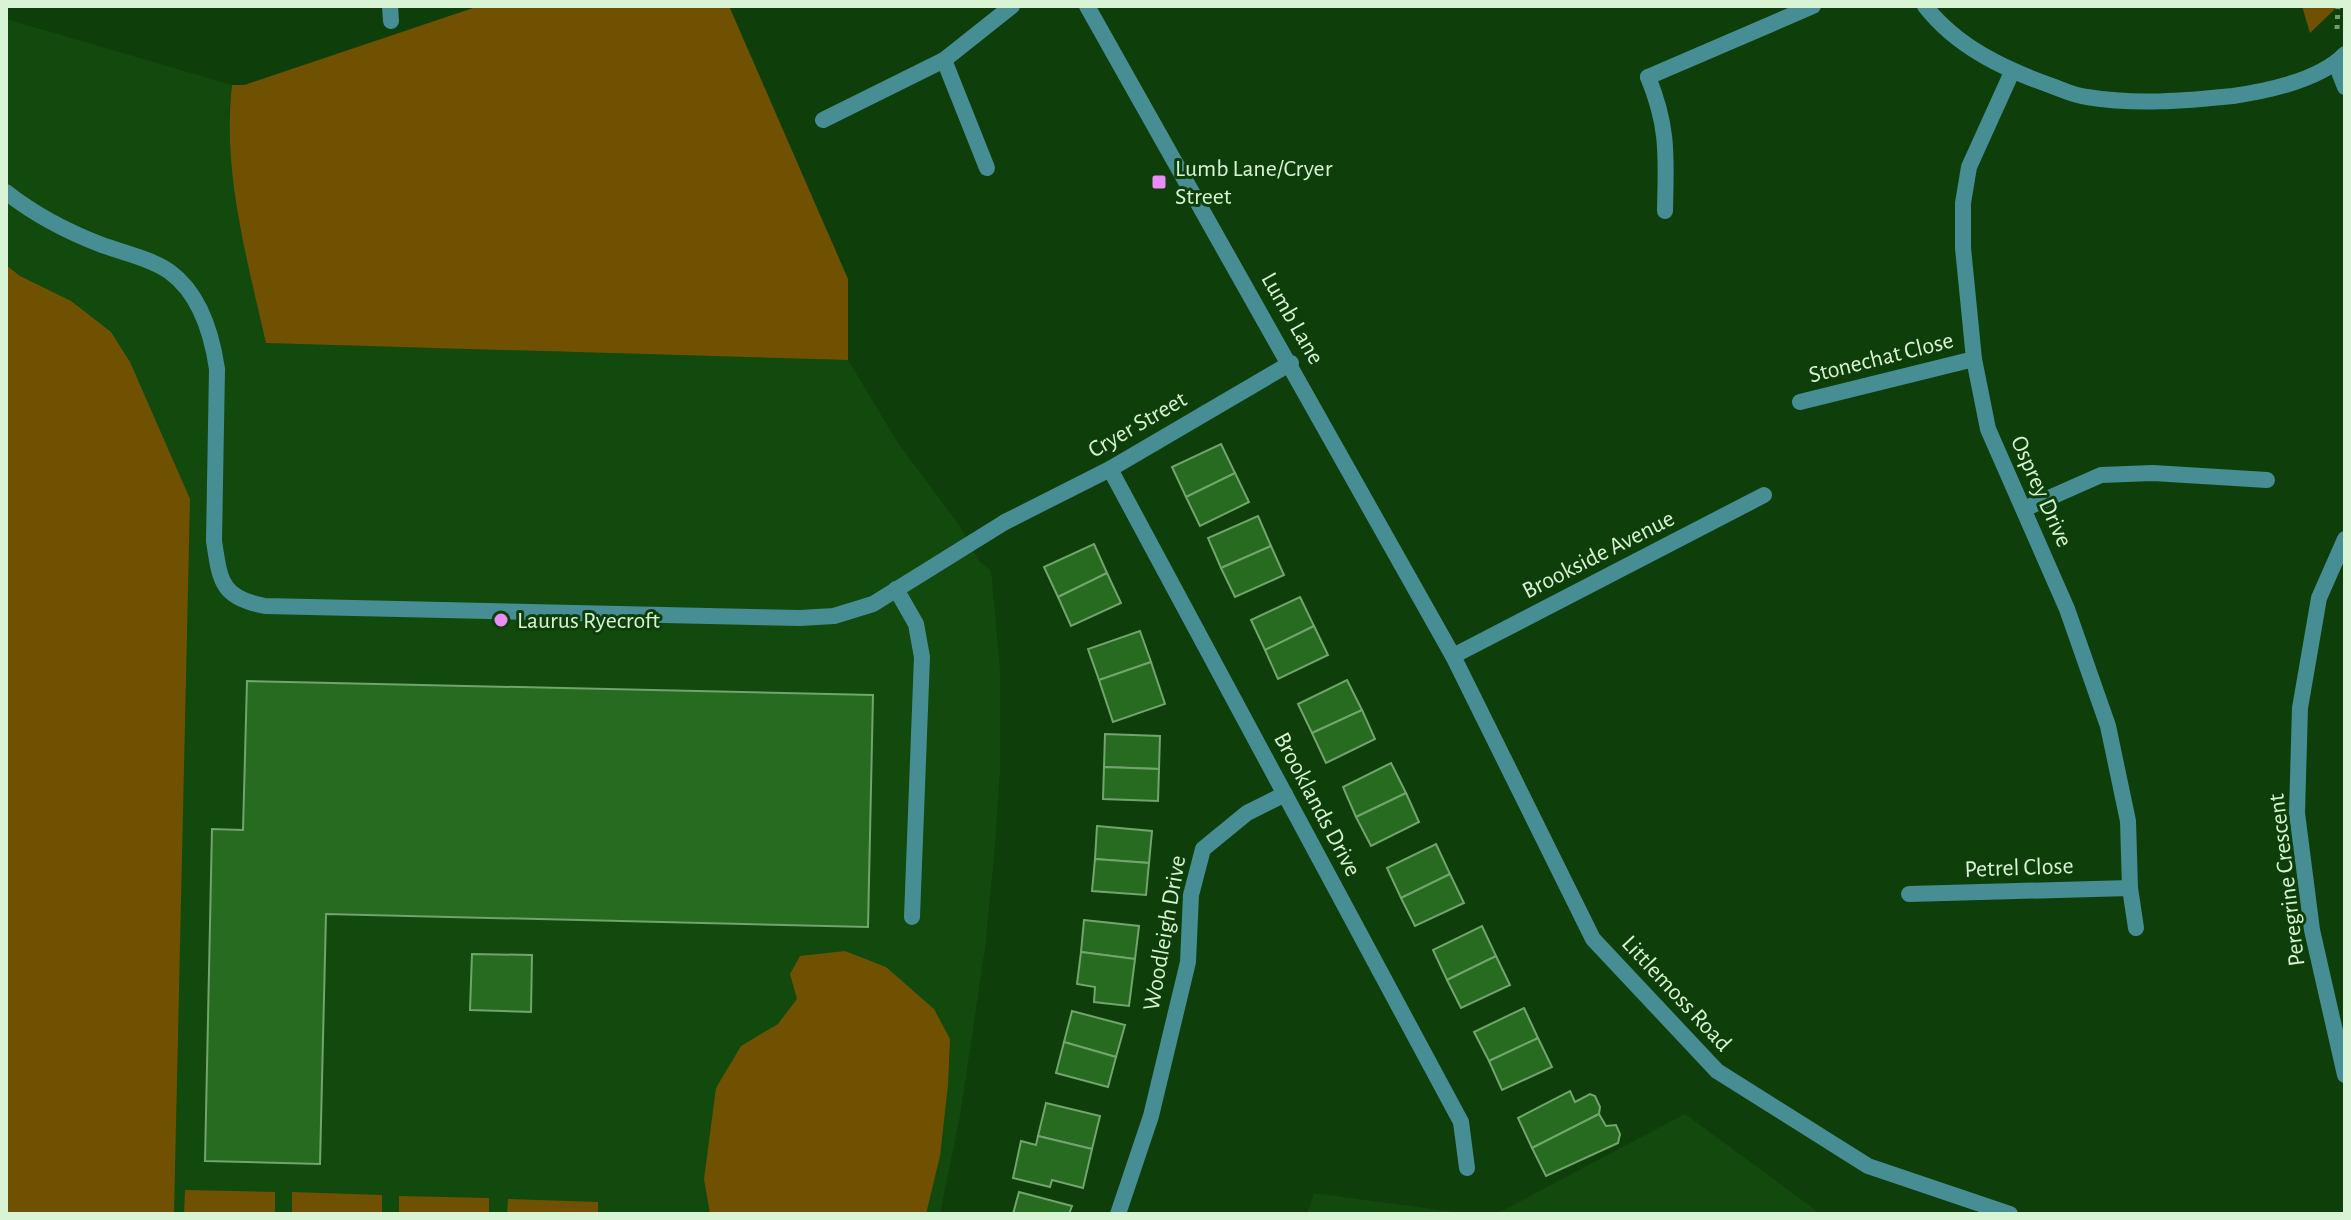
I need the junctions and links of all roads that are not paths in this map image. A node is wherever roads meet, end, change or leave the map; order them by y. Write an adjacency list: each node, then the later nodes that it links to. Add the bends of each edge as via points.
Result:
1 (1012, 6): 6 (street)
2 (1087, 6): 14 (street, Lumb Lane)
3 (1813, 6): 12 (street, via 1648,77 1666,137)
4 (1925, 6): 7 (street, via 1970,48)
5 (2341, 59): 7 (street, via 2272,91 2178,102 2084,97); 8 (street)
6 (944, 60): 9 (street); 10 (street)
7 (2012, 72): 13 (street, Osprey Drive, via 1969,167 1963,203)
8 (2345, 87)
9 (823, 120)
10 (987, 168)
11 (6, 192): 21 (street, Cryer Street, via 80,237 171,273 195,300 217,369 217,562 224,585 240,601 265,606 813,618 873,604)
12 (1665, 211)
13 (1974, 359): 15 (street, Stonechat Close); 19 (street, Osprey Drive, via 1988,429)
14 (1291, 363): 16 (street, Cryer Street); 22 (street, Lumb Lane)
15 (1800, 402)
16 (1110, 469): 21 (street, Cryer Street, via 1005,522); 23 (street, Brooklands Drive)
17 (2267, 480): 19 (street, via 2101,475)
18 (1764, 495): 22 (street, Brookside Avenue)
19 (2024, 509): 24 (street, Osprey Drive, via 2067,609 2108,726 2128,821)
20 (2345, 539): 28 (street, Peregrine Crescent, via 2319,598 2300,708 2297,813 2312,930)
21 (896, 589): 26 (street, via 916,624 922,657)
22 (1453, 656): 31 (street, Littlemoss Road, via 1593,939 1717,1071 1868,1166)
23 (1285, 794): 29 (street, Brooklands Drive, via 1461,1122); 30 (street, Woodleigh Drive, via 1247,813 1203,849 1191,895 1188,962 1151,1116)
24 (2130, 888): 25 (street, Petrel Close); 27 (street, Osprey Drive)
25 (1909, 894)
26 (912, 917)
27 (2136, 928)
28 (2345, 1075)
29 (1467, 1168)
30 (1118, 1214)
31 (2010, 1214)

